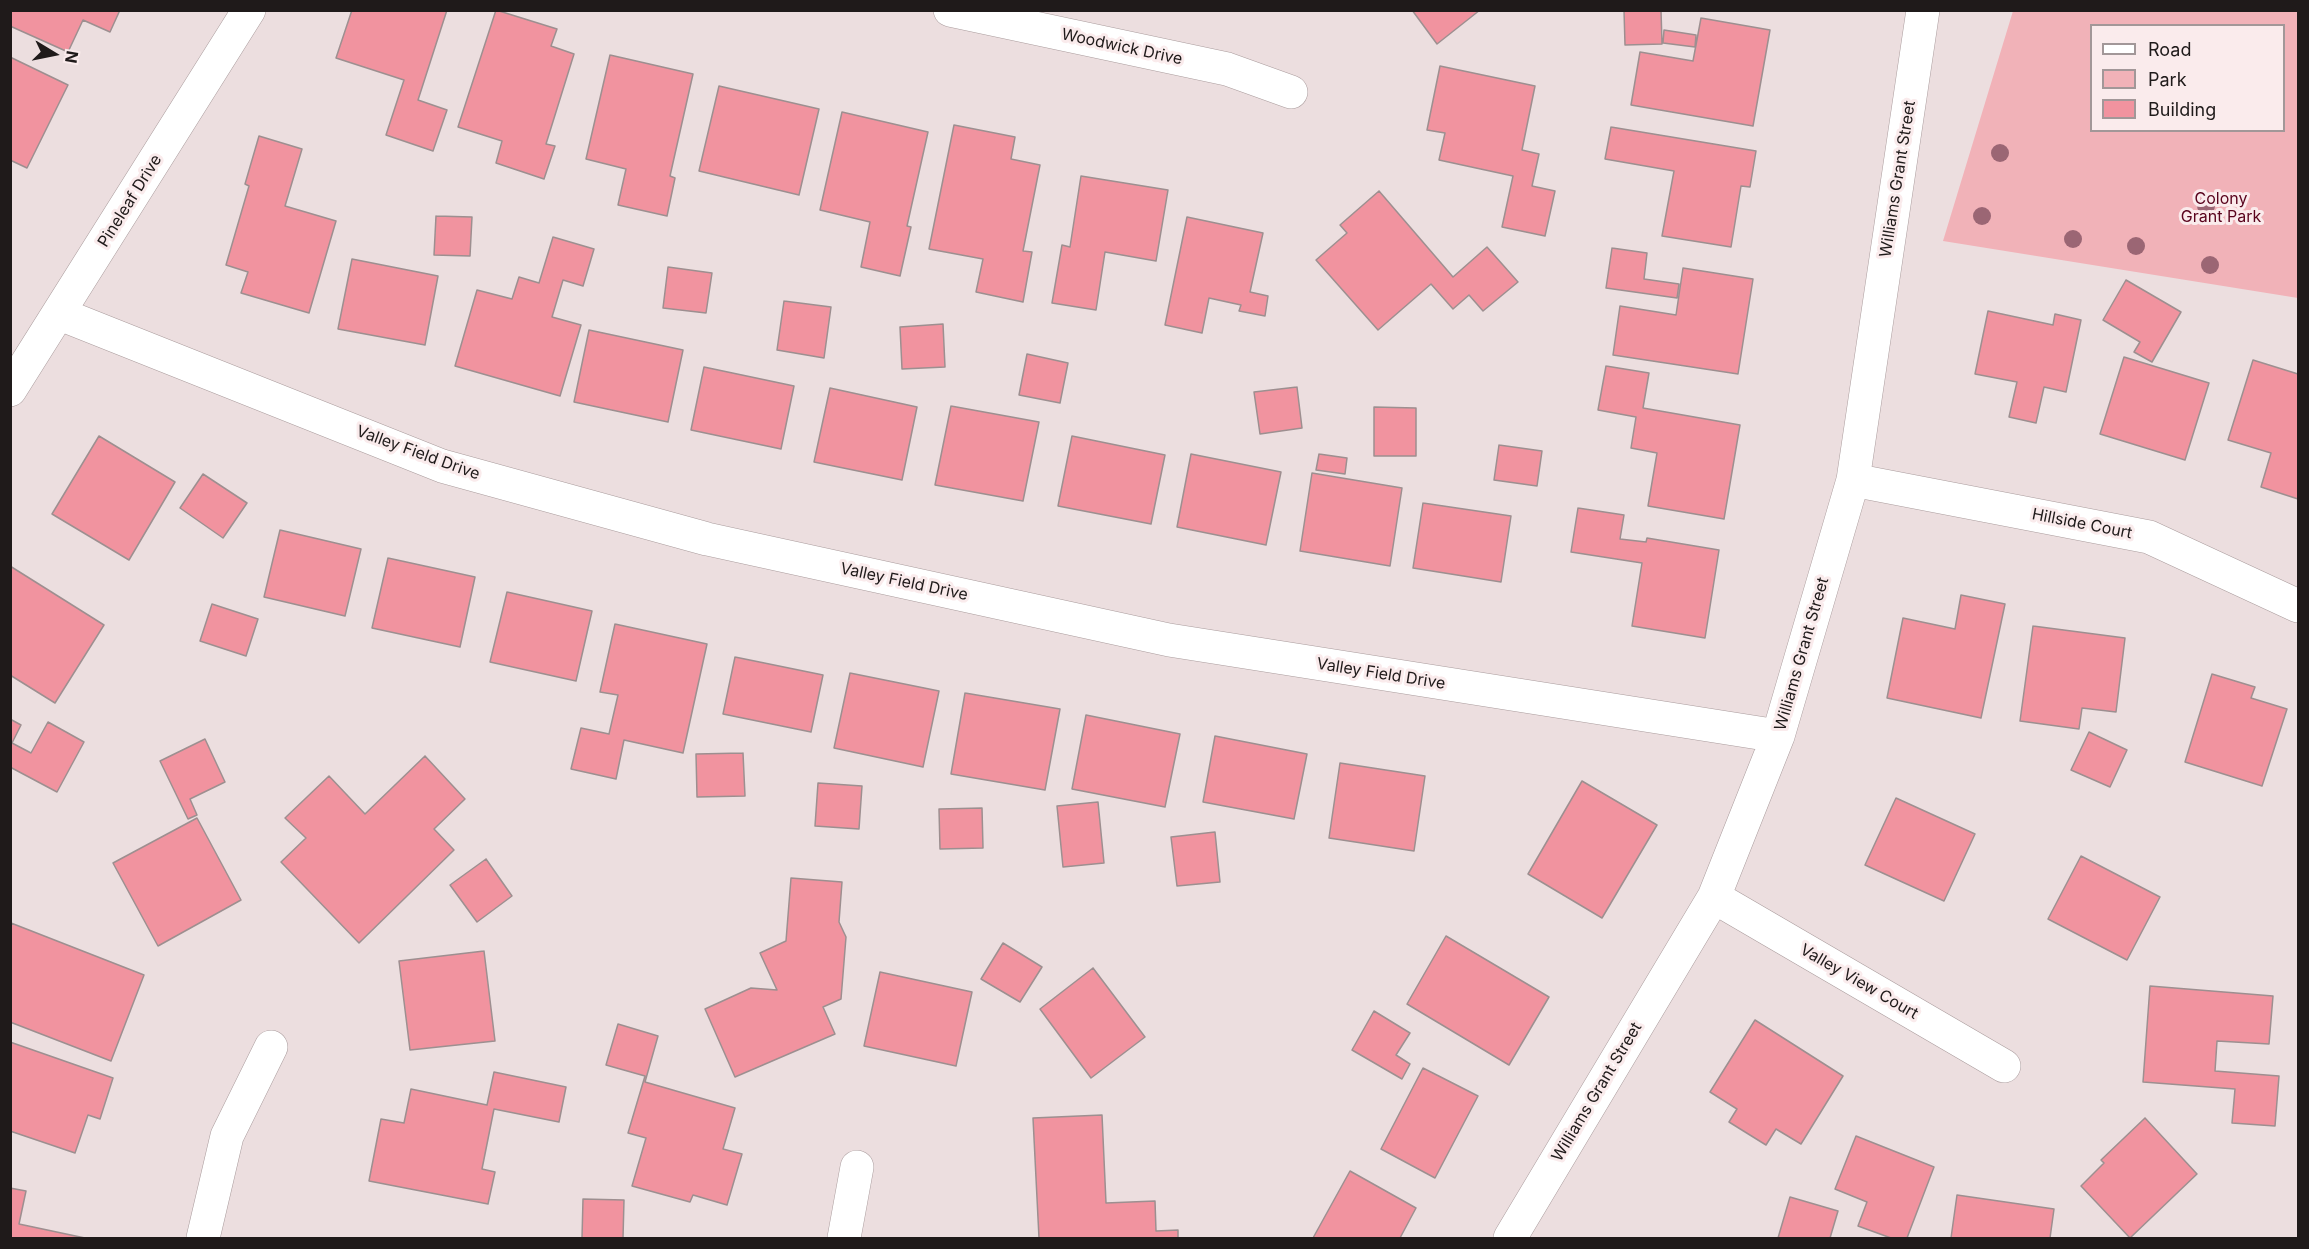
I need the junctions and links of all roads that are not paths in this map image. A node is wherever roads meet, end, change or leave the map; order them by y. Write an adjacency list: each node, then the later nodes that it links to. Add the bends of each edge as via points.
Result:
1 (249, 10): 5 (street, Pineleaf Drive)
2 (950, 10): 4 (street, Woodwick Drive, via 1227,69)
3 (1923, 10): 7 (street, Williams Grant Street)
4 (1292, 92)
5 (60, 314): 6 (street, Pineleaf Drive); 9 (street, Valley Field Drive, via 442,466 707,539 1169,640)
6 (10, 390)
7 (1853, 480): 8 (street, Hillside Court, via 2149,537); 9 (street, Williams Grant Street)
8 (2298, 606)
9 (1778, 736): 10 (street, Williams Grant Street)
10 (1714, 897): 12 (street, Valley View Court); 16 (street, Williams Grant Street)
11 (271, 1047): 14 (street, via 227,1136)
12 (2004, 1066)
13 (857, 1167): 15 (street)
14 (203, 1239)
15 (844, 1239)
16 (1510, 1239)

